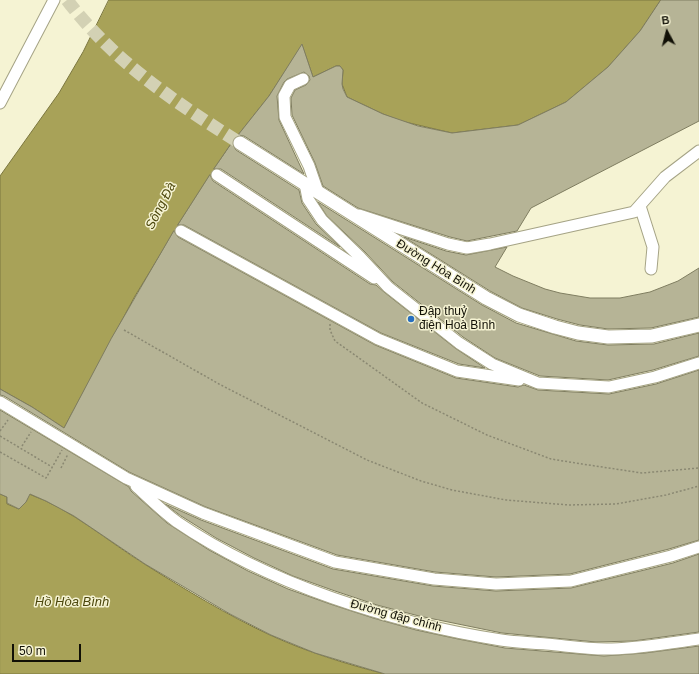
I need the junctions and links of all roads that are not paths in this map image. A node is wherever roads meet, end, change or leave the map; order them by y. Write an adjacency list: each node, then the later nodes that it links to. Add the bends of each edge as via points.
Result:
1 (54, 0): 3 (street)
2 (303, 79): 8 (street, via 290,85 284,96 285,117 309,166)
3 (0, 103)
4 (240, 142): 7 (main road, Đường Hòa Bình)
5 (699, 151): 9 (street, via 665,177)
6 (217, 175): 13 (street)
7 (305, 184): 8 (main road, Đường Hòa Bình); 13 (street, via 308,198 322,220)
8 (318, 192): 10 (main road, Đường Hòa Bình)
9 (640, 206): 10 (street, via 634,212 467,248); 12 (street, via 653,247)
10 (351, 213): 14 (main road, Đường Hòa Bình, via 486,298 519,315 555,327 578,333 627,337 652,336)
11 (181, 231): 16 (street, via 378,339 457,371)
12 (651, 269)
13 (388, 287): 16 (street, via 459,343 492,364)
14 (699, 325)
15 (699, 363): 16 (street, via 655,377 609,387)
16 (538, 383)
17 (0, 402): 18 (street)
18 (126, 478): 19 (street, via 203,513 336,562 434,579 496,584 571,581); 20 (street, Đường đập chính, via 176,521 236,557 301,586 370,611 437,628 501,640 568,646 611,649)
19 (699, 547)
20 (699, 639)

